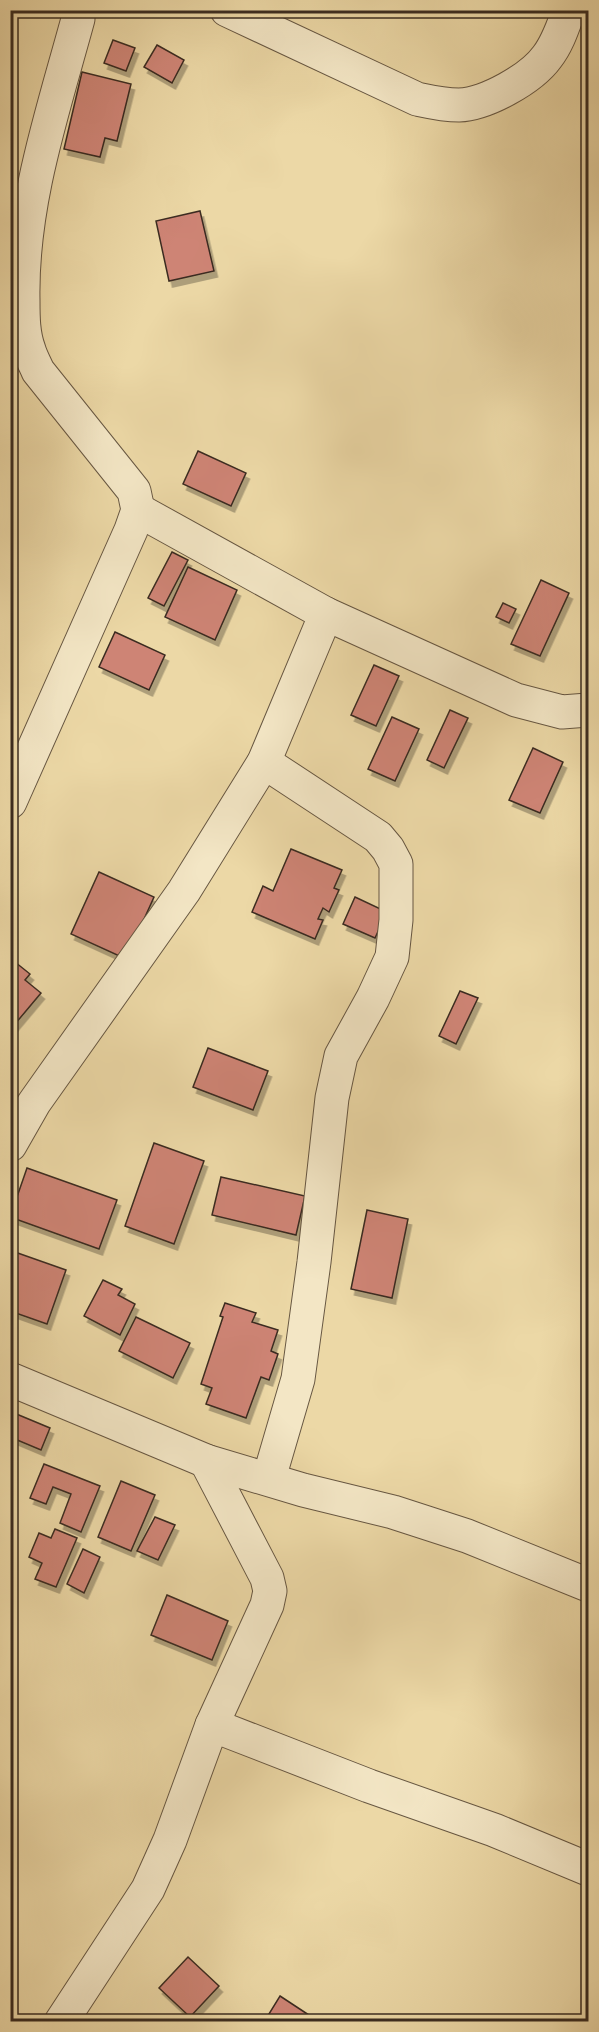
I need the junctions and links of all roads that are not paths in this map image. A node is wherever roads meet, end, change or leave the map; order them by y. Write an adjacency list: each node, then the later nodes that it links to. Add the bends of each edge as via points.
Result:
1 (78, 10): 4 (street, via 28,218 22,281 23,325 38,371 134,491)
2 (227, 10): 3 (street, via 417,99 462,105 499,94 547,58)
3 (569, 10)
4 (138, 510): 5 (street); 8 (street)
5 (326, 614): 6 (street, via 516,700 562,712); 7 (street)
6 (588, 710)
7 (264, 762): 9 (street, via 184,891 34,1103); 12 (street, via 378,837 396,864 392,957 341,1056 332,1098 298,1379)
8 (10, 802)
9 (10, 1145)
10 (10, 1379): 11 (street)
11 (206, 1461): 12 (street); 14 (street, via 256,1555 270,1591)
12 (269, 1478): 13 (street, via 467,1536)
13 (588, 1585)
14 (212, 1725): 15 (street); 16 (street, via 148,1889)
15 (588, 1869)
16 (61, 2022)

